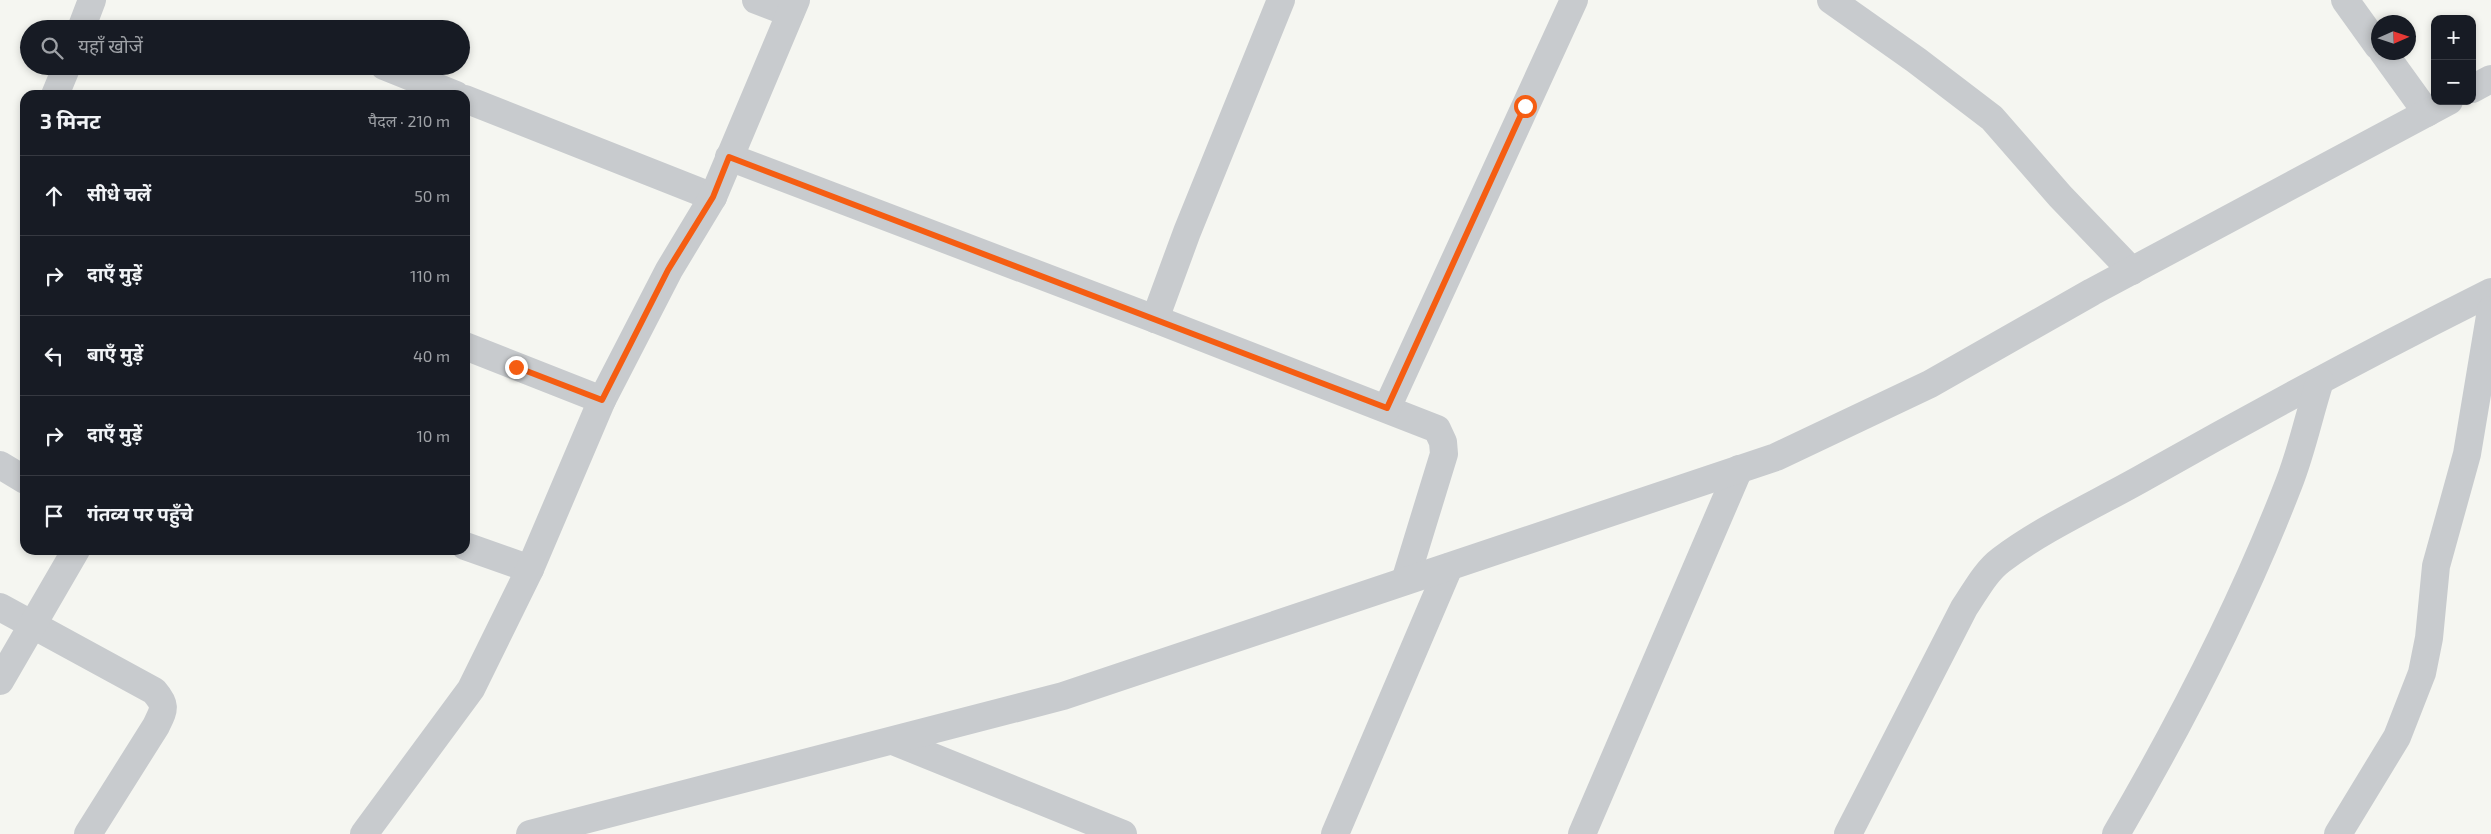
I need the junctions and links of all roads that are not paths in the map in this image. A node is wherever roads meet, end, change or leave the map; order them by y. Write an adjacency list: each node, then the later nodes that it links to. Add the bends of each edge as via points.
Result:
1 (92, 0): 8 (street)
2 (756, 0): 7 (street)
3 (1281, 0): 24 (street)
4 (1574, 0): 28 (street)
5 (1831, 0): 21 (street, via 1992,118)
6 (2345, 0): 9 (street)
7 (793, 7): 19 (street)
8 (84, 20)
9 (2371, 36)
10 (2391, 60): 18 (street)
11 (64, 75): 15 (street)
12 (406, 75): 16 (street)
13 (2491, 79): 14 (street)
14 (2476, 87)
15 (58, 90)
16 (444, 90)
17 (470, 101): 20 (street)
18 (2438, 107): 21 (street)
19 (729, 157): 20 (street); 24 (street)
20 (713, 197): 27 (street, via 668,270)
21 (2132, 271): 30 (street, via 1930,384 1776,457)
22 (2491, 292): 26 (street)
23 (2491, 310): 49 (street, via 2467,454 2436,566 2422,673 2397,737)
24 (1155, 319): 28 (street)
25 (470, 348): 27 (street)
26 (2320, 381): 47 (street, via 2179,457 2000,561 1964,608); 48 (street, via 2290,482 2207,671)
27 (602, 400): 35 (street)
28 (1387, 408): 36 (street, via 1436,429 1443,442 1444,454)
29 (0, 465): 31 (street)
30 (1739, 469): 34 (street); 46 (street)
31 (20, 477)
32 (470, 548): 35 (street)
33 (73, 555): 38 (street)
34 (1449, 567): 36 (street); 45 (street)
35 (530, 570): 43 (street, via 471,689)
36 (1405, 581): 40 (street, via 1064,696)
37 (0, 607): 38 (street)
38 (33, 624): 39 (street); 42 (street, via 154,691 162,700 164,710 156,726)
39 (0, 681)
40 (892, 740): 41 (street); 44 (street)
41 (1120, 833)
42 (88, 834)
43 (364, 834)
44 (530, 834)
45 (1335, 834)
46 (1582, 834)
47 (1848, 834)
48 (2116, 834)
49 (2338, 834)

